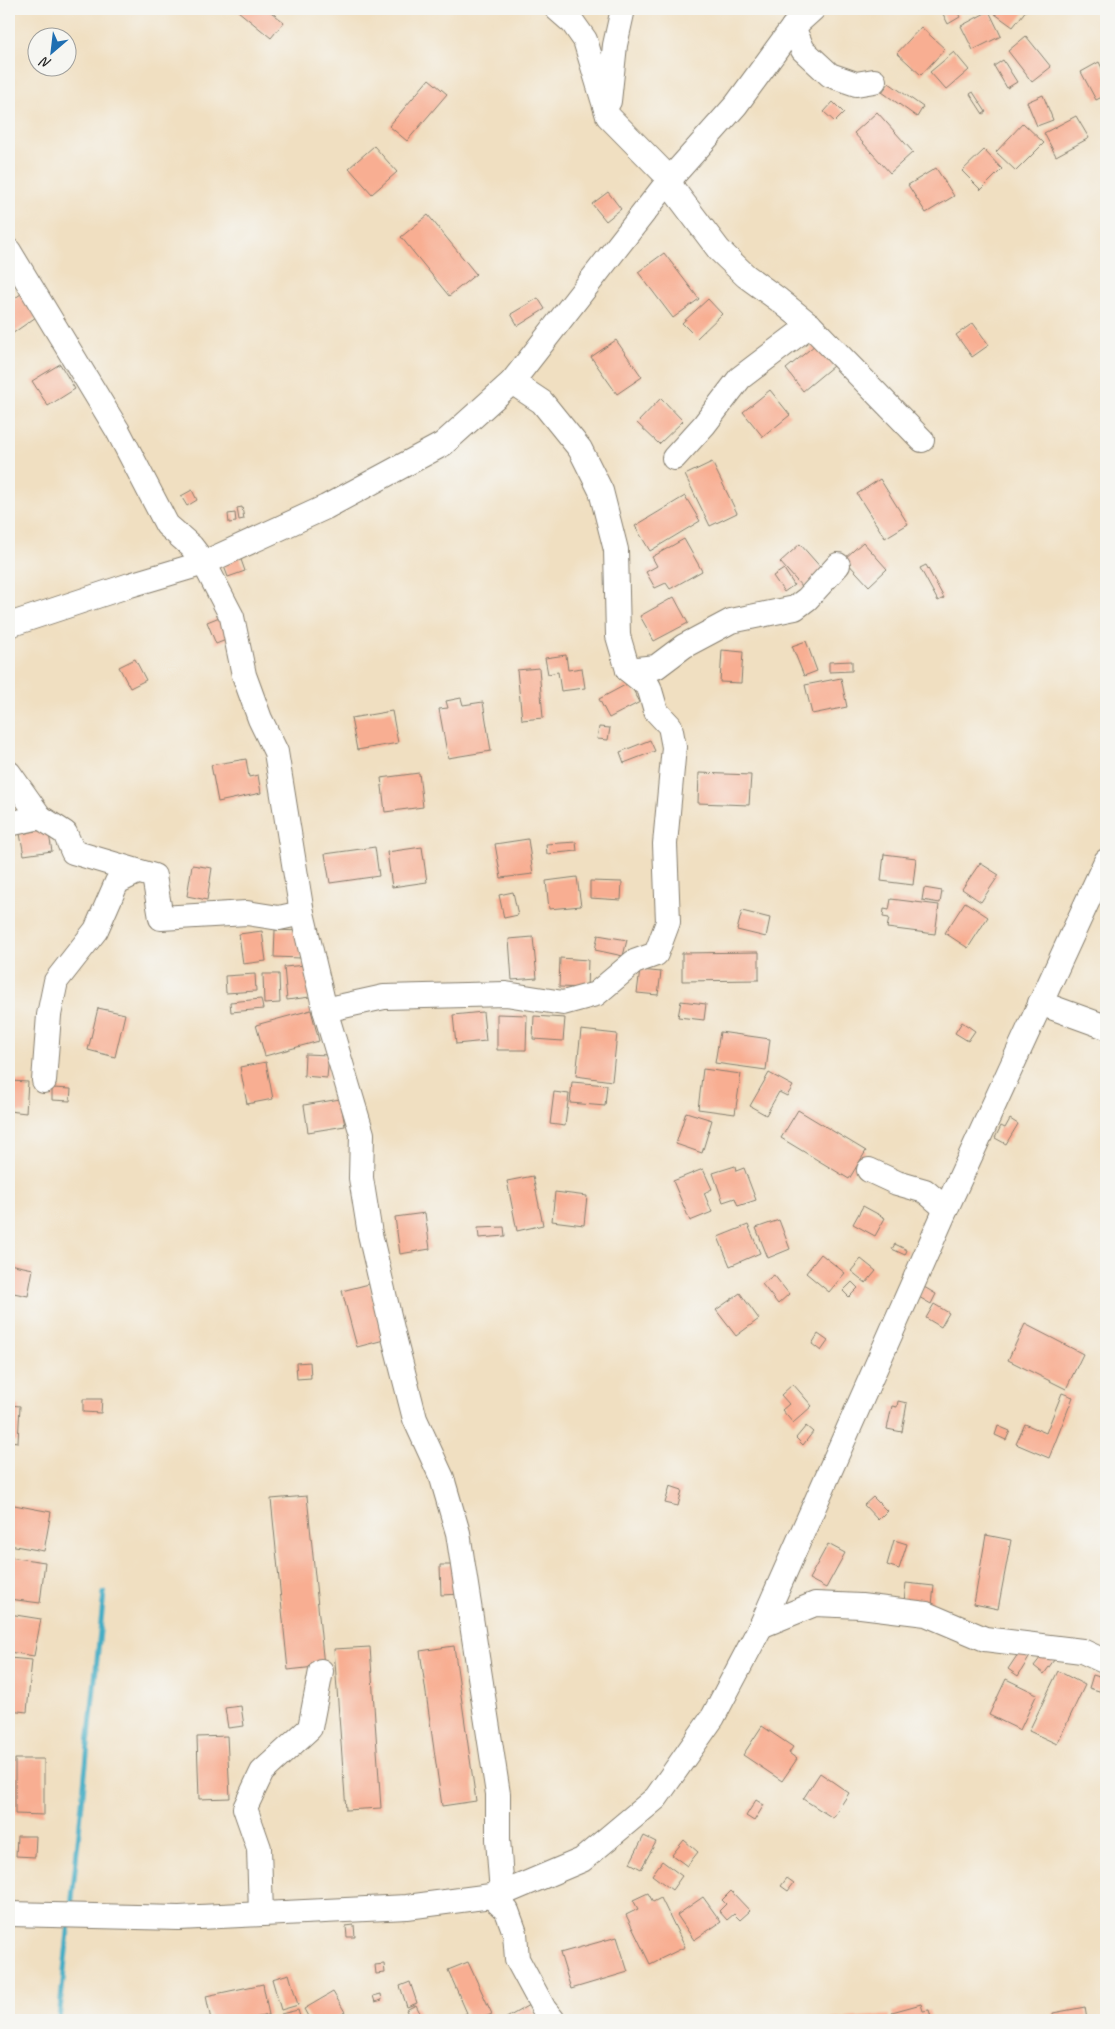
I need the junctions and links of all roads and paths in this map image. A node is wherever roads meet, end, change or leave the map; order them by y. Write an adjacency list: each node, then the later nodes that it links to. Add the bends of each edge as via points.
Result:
1 (557, 9): 6 (street, via 585,40)
2 (622, 9): 6 (street)
3 (813, 9): 4 (street)
4 (793, 27): 5 (street, via 803,50 830,75 856,84); 7 (street, via 736,105)
5 (874, 80)
6 (608, 116): 7 (street)
7 (670, 178): 9 (street, via 673,189 719,250 746,276); 10 (street)
8 (9, 251): 13 (street, via 118,431 167,525 191,546)
9 (810, 326): 11 (street); 12 (street, via 740,378)
10 (512, 382): 13 (street, via 443,444 326,507); 16 (street, via 542,402 580,449 601,491 616,550 618,636)
11 (922, 440)
12 (674, 458)
13 (204, 563): 15 (street); 22 (street, via 232,617 244,675 276,752)
14 (838, 565): 16 (street, via 795,608 731,622 684,646 656,667)
15 (9, 625)
16 (628, 670): 24 (street, via 649,687 656,712 670,726 674,747 665,844 668,922 656,954 634,962 596,994 563,1003 506,994 384,997)
17 (9, 773): 18 (street)
18 (40, 817): 19 (street); 21 (street, via 64,833 73,852)
19 (9, 824)
20 (1106, 860): 23 (street)
21 (137, 872): 22 (street, via 154,876 161,918 247,912 279,918); 26 (street, via 117,882 96,930 56,981 49,1015)
22 (302, 913): 24 (street)
23 (1040, 1003): 25 (street); 28 (street)
24 (325, 1010): 32 (street, via 362,1134 361,1178 395,1343 415,1419 442,1478 458,1533 498,1794)
25 (1106, 1028)
26 (44, 1081)
27 (869, 1170): 28 (street, via 925,1191)
28 (946, 1209): 29 (street)
29 (760, 1626): 30 (street, via 815,1604 861,1606 926,1614 984,1639 1082,1651); 32 (street, via 713,1717 656,1798 582,1860)
30 (1106, 1662)
31 (321, 1671): 34 (street, via 310,1728 262,1772 245,1808 259,1848)
32 (503, 1897): 34 (street, via 406,1908); 35 (street, via 515,1933 517,1960)
33 (9, 1914): 34 (street, via 179,1918)
34 (261, 1914)
35 (553, 2020)

